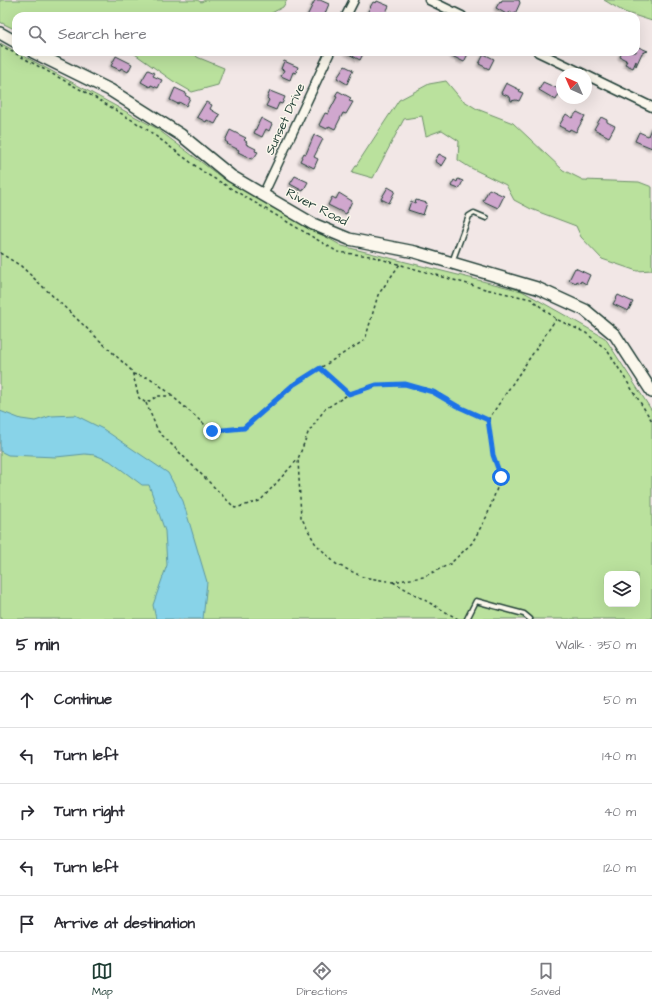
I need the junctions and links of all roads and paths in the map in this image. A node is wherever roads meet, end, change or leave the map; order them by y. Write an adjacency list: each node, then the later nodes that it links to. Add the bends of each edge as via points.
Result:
1 (354, 0): 3 (street)
2 (428, 0): 4 (street)
3 (348, 12)
4 (454, 12)
5 (0, 33): 6 (street)
6 (12, 40)
7 (42, 56): 13 (street, River Road, via 110,90 181,135 231,176)
8 (328, 56): 13 (street, Sunset Drive)
9 (546, 56): 10 (street)
10 (571, 68)
11 (592, 78): 12 (street)
12 (652, 107)
13 (263, 195): 16 (street, River Road, via 313,224 349,239)
14 (486, 218): 16 (lane, via 474,213 469,216)
15 (0, 253): 20 (path, via 21,266)
16 (452, 262): 21 (street, River Road, via 537,288 585,310 615,335)
17 (400, 264): 19 (path, via 378,295 365,340)
18 (556, 319): 25 (path)
19 (320, 368): 22 (path); 23 (path, via 293,385 244,428 212,431)
20 (133, 374): 23 (path, via 150,378); 24 (path, via 139,398)
21 (652, 392)
22 (349, 394): 25 (path, via 376,385 405,384 433,392); 26 (path, via 325,409 308,433)
23 (172, 396): 24 (path, via 158,396)
24 (146, 403): 26 (path, via 158,431 235,508 260,501)
25 (488, 420): 27 (path, via 493,455 501,477 487,516 472,542 450,564 423,577)
26 (298, 459): 27 (path, via 301,517 315,543 336,564 363,577)
27 (393, 582): 28 (path)
28 (458, 619)
29 (467, 619): 30 (lane, via 476,601 524,614)
30 (530, 619)

